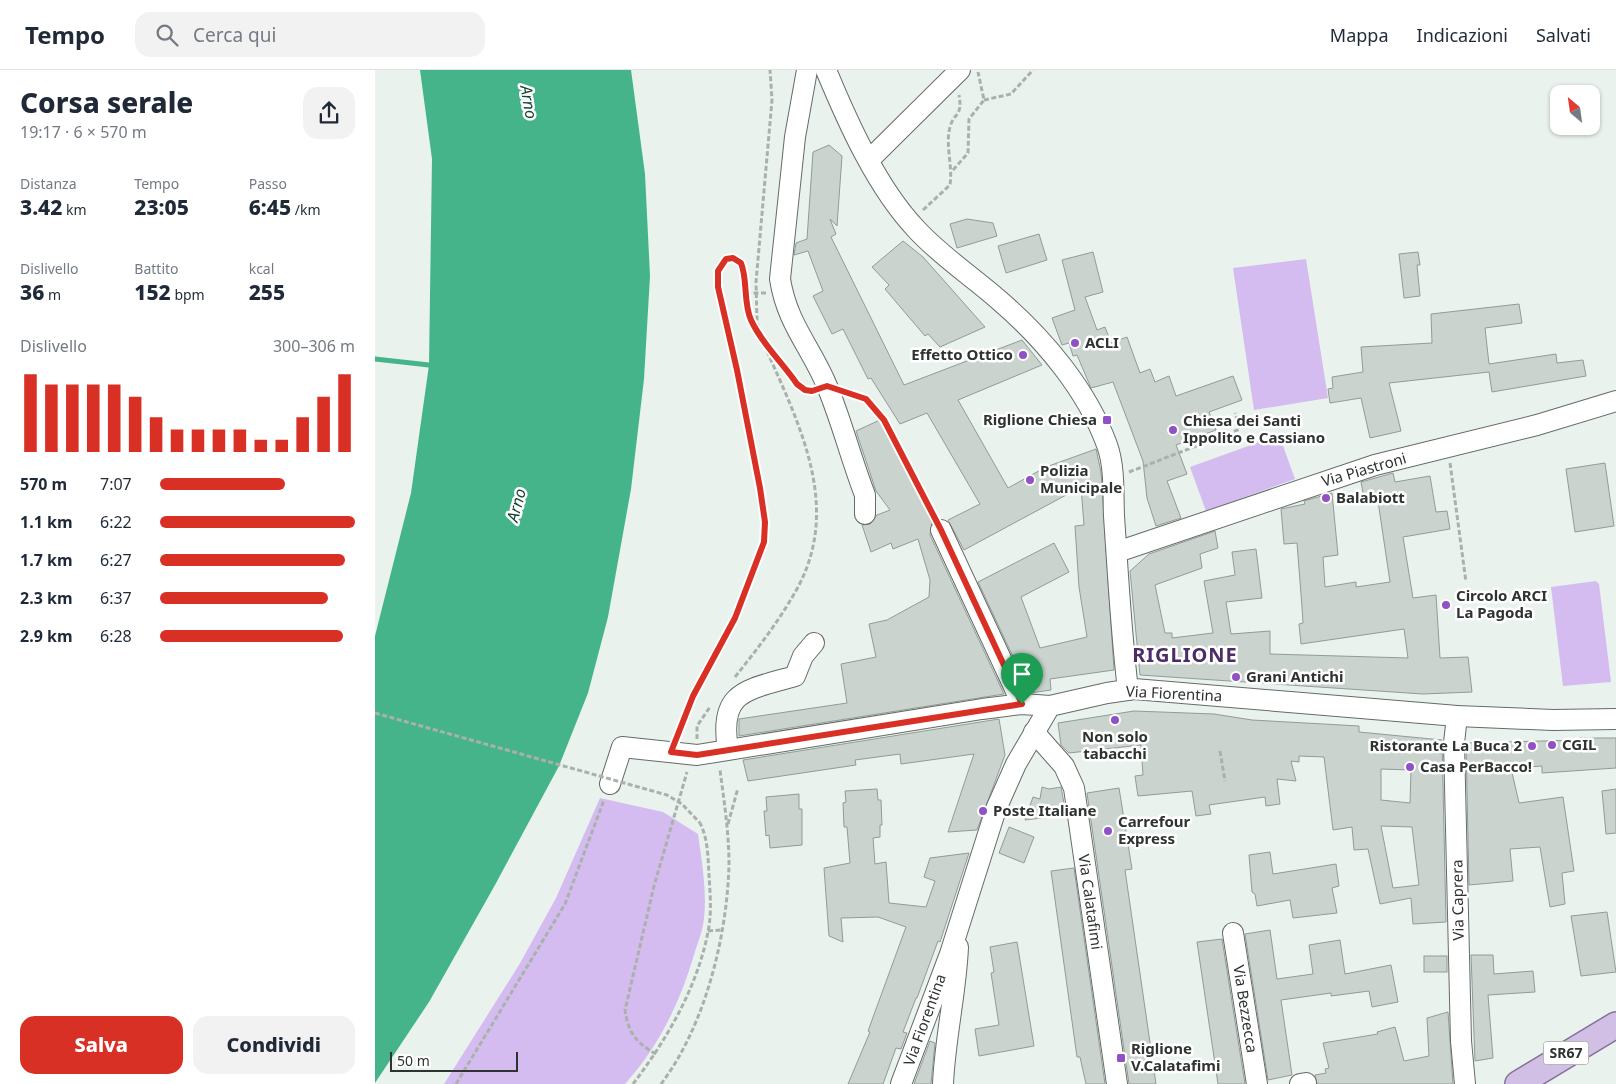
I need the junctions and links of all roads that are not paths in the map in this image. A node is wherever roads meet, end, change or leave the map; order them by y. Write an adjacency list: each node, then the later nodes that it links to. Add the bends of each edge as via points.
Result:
1 (807, 70): 6 (street, via 795,137 779,279 791,320 827,386 865,495)
2 (826, 70): 4 (street)
3 (958, 72): 4 (street)
4 (869, 160): 8 (street, via 884,187 917,231 999,300 1038,338 1074,384 1095,435 1111,458)
5 (1616, 401): 8 (street, Via Piastroni, via 1340,476)
6 (865, 514)
7 (941, 530): 11 (street)
8 (1117, 552): 10 (street)
9 (814, 643): 16 (street, via 803,656 795,676 759,685 732,703 725,726)
10 (1127, 690): 12 (street, Via Fiorentina); 13 (street, Via Fiorentina)
11 (1022, 704): 12 (street); 16 (street)
12 (1050, 706): 15 (street, Via Fiorentina)
13 (1457, 716): 14 (street, Via Fiorentina); 25 (street, Via Caprera, via 1461,1022)
14 (1616, 720)
15 (1034, 732): 18 (street, Via Fiorentina, via 996,809); 23 (street, Via Calatafimi, via 1063,766 1074,788)
16 (723, 755): 17 (street, via 622,747)
17 (610, 784)
18 (959, 927): 21 (street, Via Fiorentina); 22 (street, via 957,980)
19 (1233, 933): 24 (street, Via Bezzecca)
20 (1616, 1024): 26 (main road, SR67)
21 (901, 1084)
22 (943, 1084)
23 (1117, 1084)
24 (1257, 1084)
25 (1465, 1084)
26 (1518, 1084)

